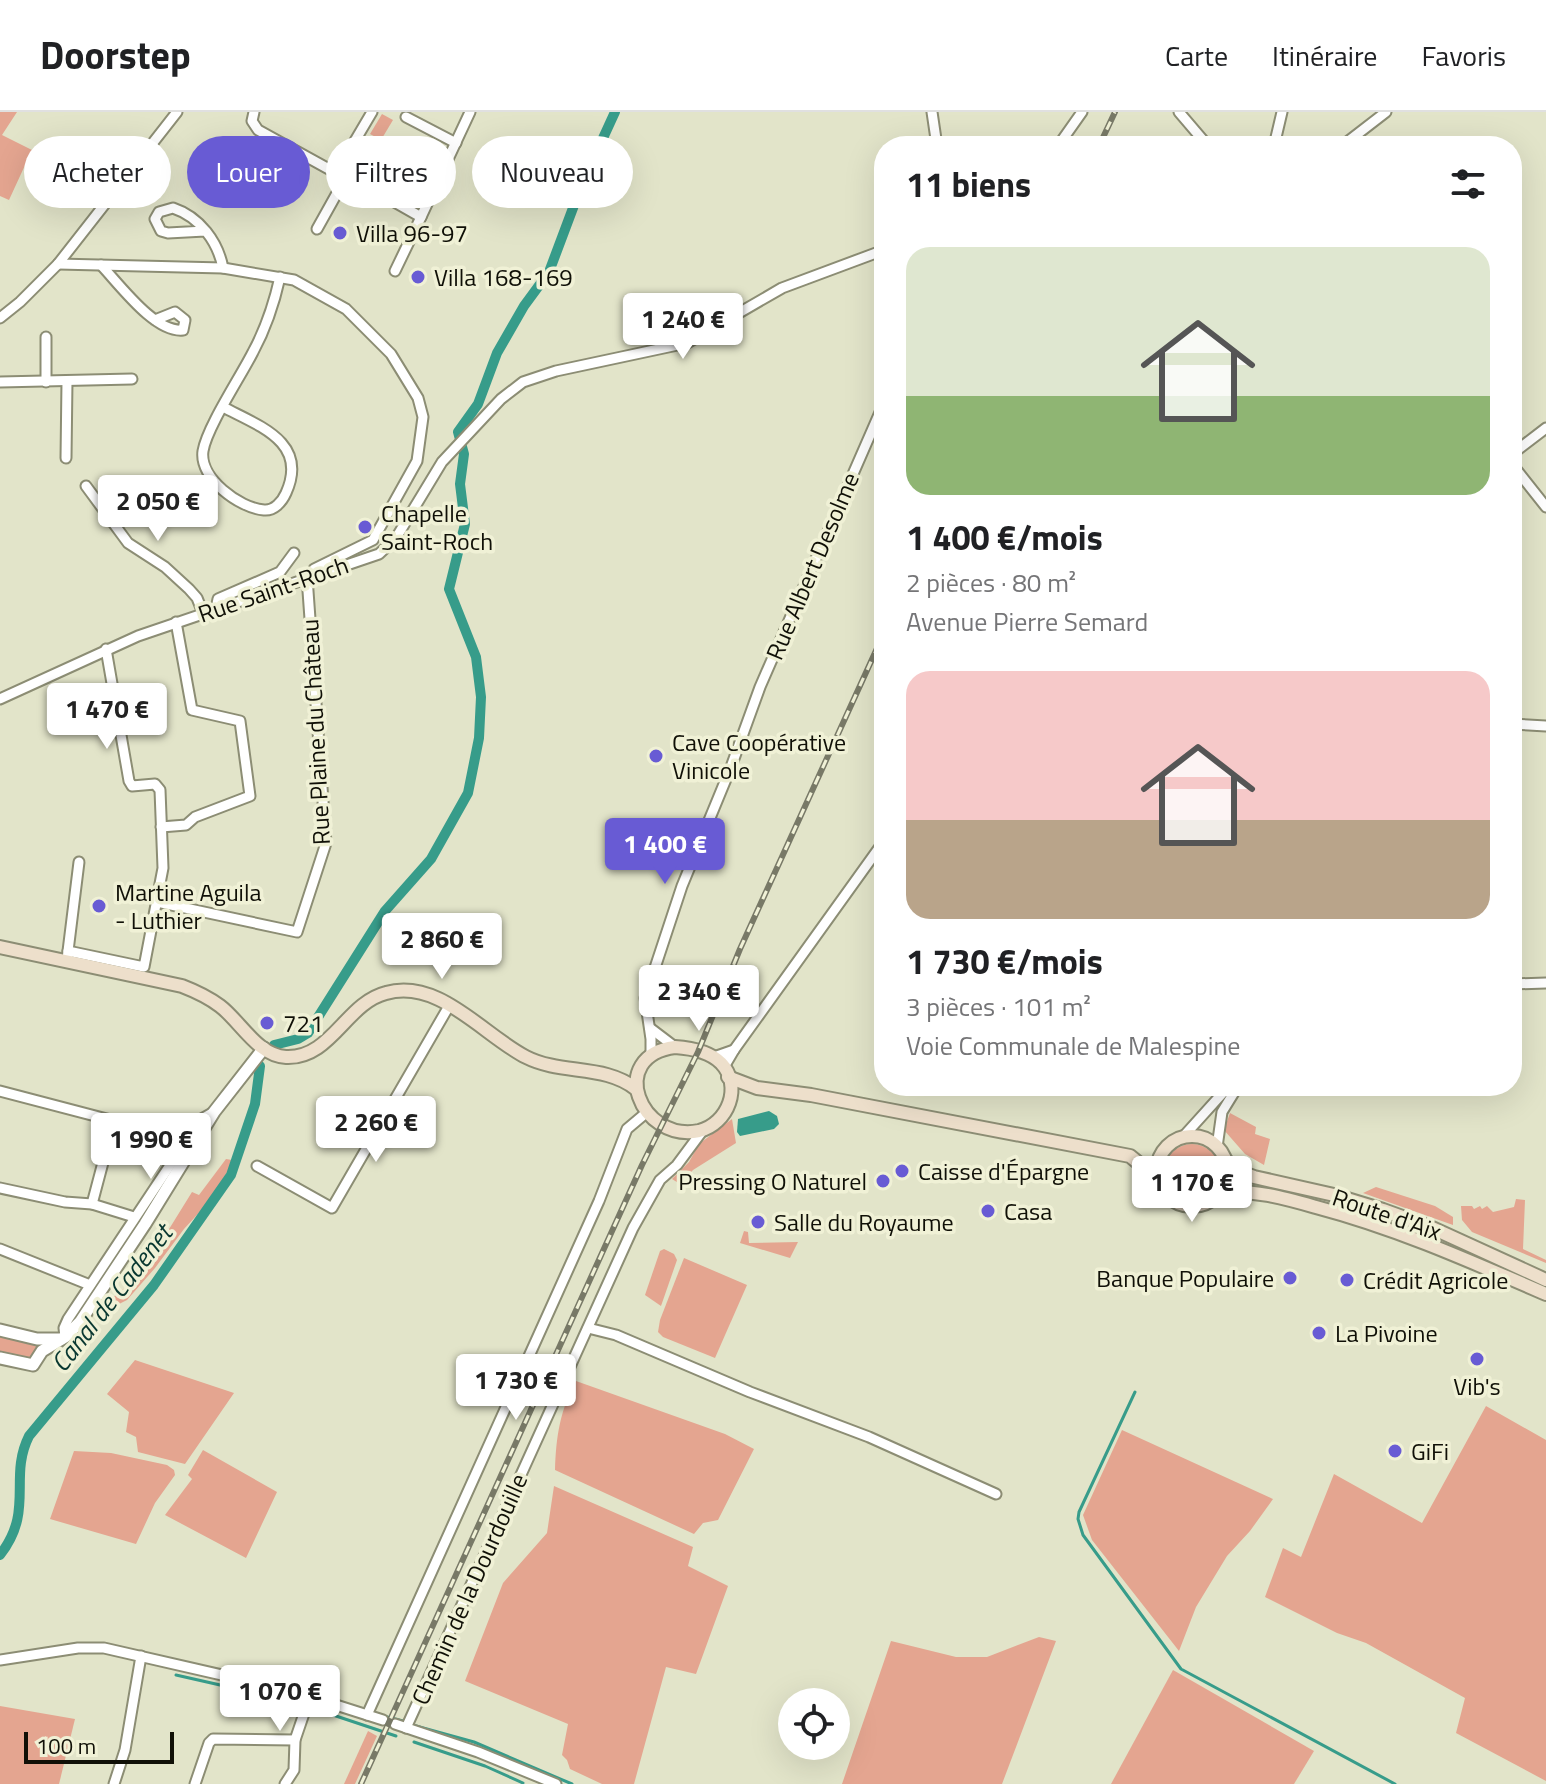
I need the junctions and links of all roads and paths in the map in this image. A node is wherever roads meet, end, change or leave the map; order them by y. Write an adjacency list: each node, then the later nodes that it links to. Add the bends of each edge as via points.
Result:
1 (254, 112): 19 (street, via 258,130)
2 (372, 112): 11 (street)
3 (470, 112): 18 (street)
4 (932, 112): 13 (street)
5 (1082, 112): 14 (street)
6 (1179, 112): 15 (street)
7 (1282, 112): 16 (street)
8 (1386, 112): 17 (street)
9 (172, 114): 27 (street)
10 (406, 117): 12 (street)
11 (358, 136)
12 (443, 136)
13 (936, 136)
14 (1065, 136)
15 (1199, 136)
16 (1276, 136)
17 (1355, 136)
18 (456, 143)
19 (326, 167)
20 (329, 208): 24 (street)
21 (405, 208): 23 (street)
22 (425, 208): 23 (street)
23 (421, 217): 30 (street)
24 (317, 229)
25 (205, 231): 25 (street, via 168,233 155,219 173,208); 29 (street, via 219,249)
26 (874, 254): 48 (street, Rue Saint-Roch, via 782,288 687,343 523,382 433,473 388,548)
27 (58, 264): 28 (street); 32 (street)
28 (101, 265): 29 (street); 33 (street)
29 (223, 268): 31 (street)
30 (395, 271)
31 (280, 277): 39 (street, via 266,325); 48 (street, via 346,309 391,354 418,398 423,417 417,461 373,540)
32 (0, 318)
33 (155, 320)
34 (46, 337): 38 (street)
35 (132, 379): 36 (street)
36 (67, 381): 38 (street); 43 (street)
37 (0, 382): 38 (street)
38 (46, 382)
39 (223, 407): 39 (street, via 203,448 208,472 234,499 249,507 274,508 290,482 288,450 280,439)
40 (874, 426): 65 (street, Rue Albert Desolme, via 760,687 682,886 645,998)
41 (1546, 428): 42 (street)
42 (1522, 446)
43 (66, 458)
44 (1522, 477): 46 (street)
45 (86, 486): 50 (street, via 128,543 189,589)
46 (1546, 507)
47 (294, 553): 49 (street, via 280,572 218,599)
48 (307, 577): 49 (street, Rue Saint-Roch); 59 (street, Rue Plaine du Château, via 326,843 297,932)
49 (216, 609): 50 (street, Rue Saint-Roch)
50 (203, 613): 51 (street, Rue Saint-Roch)
51 (176, 622): 52 (street, Rue Saint-Roch); 56 (street, via 192,710 240,721 250,796 186,825)
52 (106, 649): 53 (street, Rue Saint-Roch); 56 (street, via 129,781 132,786 159,787)
53 (0, 699)
54 (1522, 724): 55 (street)
55 (1543, 724)
56 (161, 827): 59 (street, via 163,868)
57 (874, 855): 68 (street)
58 (79, 862): 61 (street)
59 (157, 902): 61 (street, via 144,967)
60 (0, 947): 61 (main road)
61 (68, 956): 67 (main road, via 195,991 221,1007)
62 (1546, 983): 63 (street)
63 (1522, 984)
64 (449, 1006): 67 (main road, via 418,992 388,992 361,1005 305,1055 280,1056); 72 (main road, via 534,1060); 91 (street, via 332,1208)
65 (650, 1028): 66 (street); 70 (street, Rue Albert Desolme)
66 (675, 1047): 69 (main road); 70 (main road)
67 (264, 1048): 79 (street)
68 (734, 1050): 69 (street); 71 (street)
69 (714, 1057): 71 (main road)
70 (648, 1059): 72 (main road); 74 (main road)
71 (726, 1072): 73 (main road); 78 (main road)
72 (614, 1075): 74 (main road)
73 (757, 1088): 78 (main road); 89 (main road)
74 (636, 1089): 80 (main road)
75 (0, 1091): 85 (street)
76 (1220, 1096): 84 (street)
77 (1232, 1096): 87 (street, via 1222,1112)
78 (729, 1106): 81 (main road)
79 (214, 1112): 85 (street, via 200,1120); 103 (street, via 80,1322)
80 (646, 1113): 82 (main road); 111 (street, via 627,1129)
81 (703, 1130): 82 (main road); 88 (street, Chemin de la Dourdouille)
82 (680, 1132): 88 (street)
83 (110, 1136): 95 (street)
84 (1182, 1138): 86 (main road); 87 (main road, via 1200,1138)
85 (187, 1140): 96 (street)
86 (1167, 1146): 89 (main road); 92 (main road, via 1160,1156)
87 (1217, 1147): 90 (main road)
88 (685, 1153): 101 (street, Chemin de la Dourdouille, via 645,1204)
89 (1130, 1156): 92 (main road)
90 (1225, 1160): 94 (main road); 98 (main road, Route d'Aix, via 1254,1177 1407,1218)
91 (257, 1166)
92 (1158, 1179): 94 (main road, via 1169,1198 1184,1205 1201,1205)
93 (0, 1188): 95 (street)
94 (1220, 1193): 100 (main road, Route d'Aix, via 1269,1195 1363,1219)
95 (92, 1204): 96 (street)
96 (134, 1217): 99 (street)
97 (0, 1249): 99 (street)
98 (1546, 1280)
99 (90, 1285): 103 (street)
100 (1546, 1294)
101 (588, 1328): 107 (street, via 869,1437); 114 (street, Chemin de la Dourdouille)
102 (0, 1330): 104 (street)
103 (63, 1338): 104 (street); 105 (street)
104 (37, 1339): 105 (street)
105 (42, 1351): 106 (street, via 33,1365)
106 (0, 1358)
107 (996, 1494)
108 (141, 1656): 109 (street, via 78,1648); 110 (street); 117 (street)
109 (0, 1660)
110 (310, 1696): 111 (street); 115 (street)
111 (367, 1715): 112 (street)
112 (383, 1720)
113 (395, 1724): 114 (street)
114 (406, 1728): 116 (street, via 478,1752)
115 (295, 1740): 118 (street, via 213,1739); 119 (street, via 294,1770)
116 (534, 1780): 120 (street)
117 (114, 1784)
118 (195, 1784)
119 (285, 1784)
120 (556, 1784)

